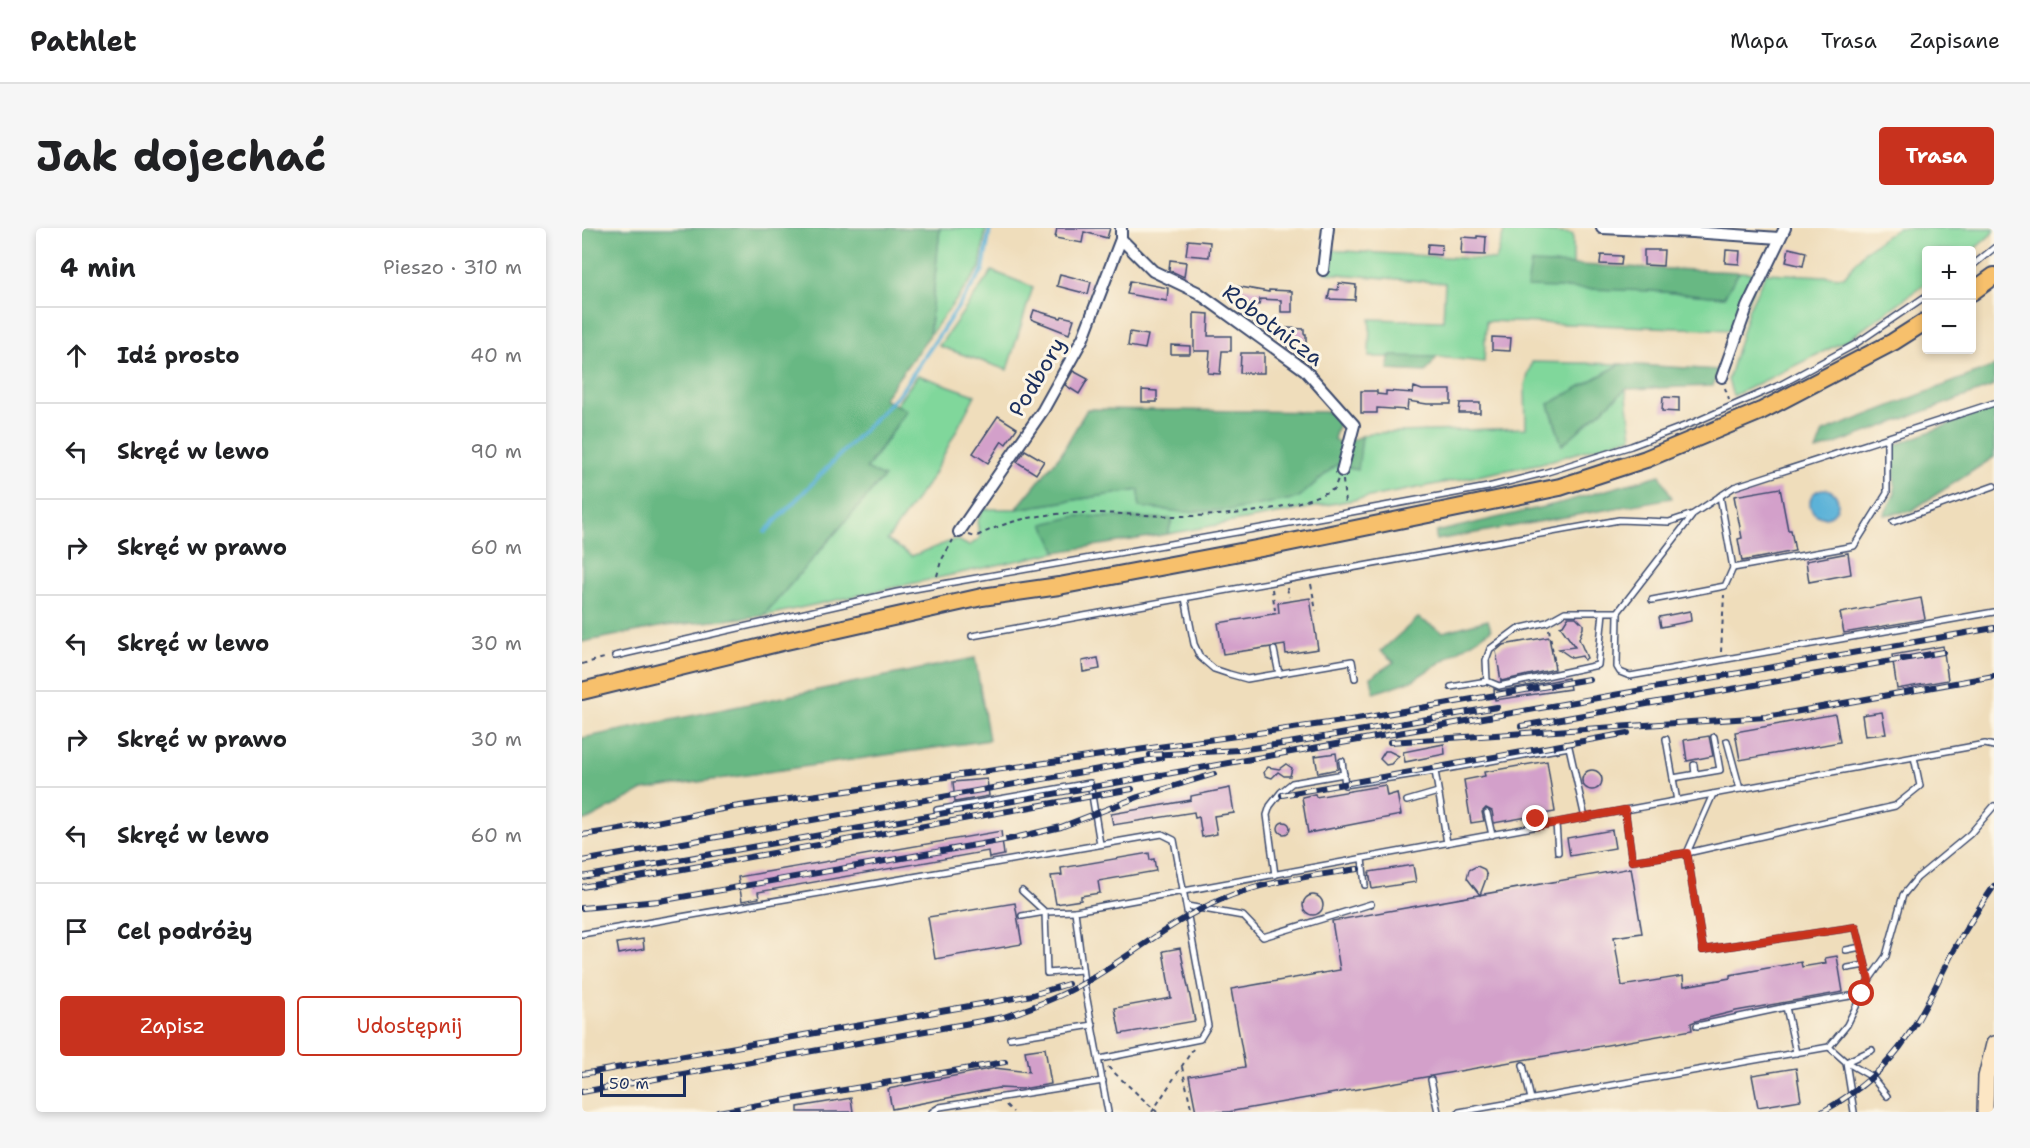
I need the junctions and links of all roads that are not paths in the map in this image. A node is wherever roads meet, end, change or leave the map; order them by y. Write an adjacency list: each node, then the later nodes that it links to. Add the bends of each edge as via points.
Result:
1 (1328, 228): 8 (street)
2 (1602, 228): 5 (street)
3 (1785, 228): 5 (street)
4 (1121, 234): 16 (street, Robotnicza, via 1153,271 1197,292 1305,370 1325,391 1354,425); 21 (street, Podbory, via 1083,338 1048,400)
5 (1779, 238): 13 (street, via 1747,307)
6 (1994, 248): 7 (lane)
7 (1976, 262)
8 (1323, 270)
9 (1994, 276): 10 (main road)
10 (1976, 288)
11 (1922, 299): 30 (lane, via 1854,345 1780,385 1631,446 1544,473 1488,487 935,585)
12 (1922, 323): 35 (main road, via 1761,411 1646,459 1560,487 1272,546 982,597)
13 (1722, 377)
14 (1994, 404): 15 (lane)
15 (1887, 438): 18 (lane, via 1734,487); 22 (lane, via 1887,493 1854,546)
16 (1342, 471)
17 (1994, 486): 20 (lane)
18 (1720, 496): 19 (lane); 22 (lane)
19 (1693, 514): 23 (lane, via 1669,522 1619,520); 26 (lane)
20 (1893, 522)
21 (959, 532)
22 (1733, 568): 24 (lane, via 1725,586)
23 (1185, 598): 28 (lane); 31 (lane, via 1194,644 1200,657 1214,669 1247,679)
24 (1652, 600)
25 (1603, 612): 26 (lane); 33 (lane, via 1565,612 1547,622 1517,629 1490,650 1486,660); 33 (lane, via 1598,665 1499,686)
26 (1618, 612): 27 (lane, via 1617,667 1630,676)
27 (1994, 612)
28 (972, 636)
29 (1274, 650): 31 (lane)
30 (615, 656)
31 (1279, 674): 32 (lane, via 1352,661)
32 (1355, 678)
33 (1487, 681): 34 (lane)
34 (1451, 687)
35 (582, 691)
36 (1714, 737): 45 (lane, via 1720,770)
37 (1666, 739): 46 (lane)
38 (1727, 741): 47 (lane)
39 (1994, 746): 40 (lane, via 1985,744)
40 (1914, 758): 47 (lane); 66 (lane, via 1920,786 1895,806)
41 (1342, 761): 44 (lane)
42 (1694, 765): 45 (lane)
43 (1435, 771): 44 (lane, via 1345,785); 48 (lane); 56 (lane, via 1569,747)
44 (1344, 774): 68 (lane, via 1292,783 1270,806 1267,815)
45 (1695, 774): 46 (lane)
46 (1673, 778): 51 (lane)
47 (1740, 789): 49 (lane)
48 (1438, 792): 50 (lane); 63 (lane)
49 (1713, 794): 51 (lane); 66 (lane)
50 (1407, 801)
51 (1677, 801): 54 (lane)
52 (1994, 806): 83 (lane, via 1970,834 1917,878 1903,895 1886,957)
53 (937, 810): 64 (lane, via 1090,783)
54 (1625, 810): 56 (lane); 66 (lane, via 1632,861)
55 (1487, 813): 62 (lane)
56 (1585, 818): 59 (lane)
57 (1536, 819): 60 (lane)
58 (1515, 822): 61 (lane)
59 (1556, 823): 60 (lane); 65 (lane)
60 (1538, 826): 61 (lane)
61 (1517, 830): 62 (lane)
62 (1492, 835): 63 (lane)
63 (1447, 843): 67 (lane)
64 (1100, 844): 71 (lane, via 1162,834 1174,840); 77 (lane)
65 (1558, 852)
66 (1687, 853): 78 (lane, via 1703,950 1856,927)
67 (1362, 859): 68 (lane); 69 (lane)
68 (1275, 875): 71 (lane)
69 (1365, 885)
70 (1022, 891): 75 (lane)
71 (1184, 891): 73 (lane); 74 (lane)
72 (1371, 904): 73 (lane, via 1263,937 1243,916)
73 (1186, 906): 93 (lane, via 1208,1026 1200,1039)
74 (1075, 911): 75 (lane); 82 (lane)
75 (1045, 912): 76 (lane); 82 (lane, via 1047,973)
76 (1022, 916)
77 (582, 934)
78 (1861, 947): 79 (lane); 80 (lane)
79 (1846, 950)
80 (1865, 965): 81 (lane); 83 (lane)
81 (1848, 968)
82 (1083, 970): 86 (lane)
83 (1869, 980): 84 (lane)
84 (1862, 994): 85 (lane); 90 (lane, via 1847,1025)
85 (1786, 1007): 87 (lane); 92 (lane)
86 (1093, 1026): 88 (lane); 93 (lane)
87 (1697, 1026)
88 (1010, 1038)
89 (1994, 1044): 105 (street, via 1986,1077)
90 (1829, 1047): 92 (lane); 94 (lane)
91 (1872, 1050): 94 (lane)
92 (1796, 1053): 99 (lane)
93 (1100, 1059): 97 (lane)
94 (1846, 1062): 98 (lane, via 1872,1077); 104 (lane)
95 (1523, 1065): 99 (lane)
96 (1431, 1080): 102 (lane)
97 (1103, 1081): 100 (lane, via 940,1107); 101 (lane)
98 (1887, 1096)
99 (1531, 1099): 103 (lane)
100 (932, 1112)
101 (1108, 1112)
102 (1438, 1112)
103 (1459, 1112)
104 (1854, 1112)
105 (1985, 1112)

